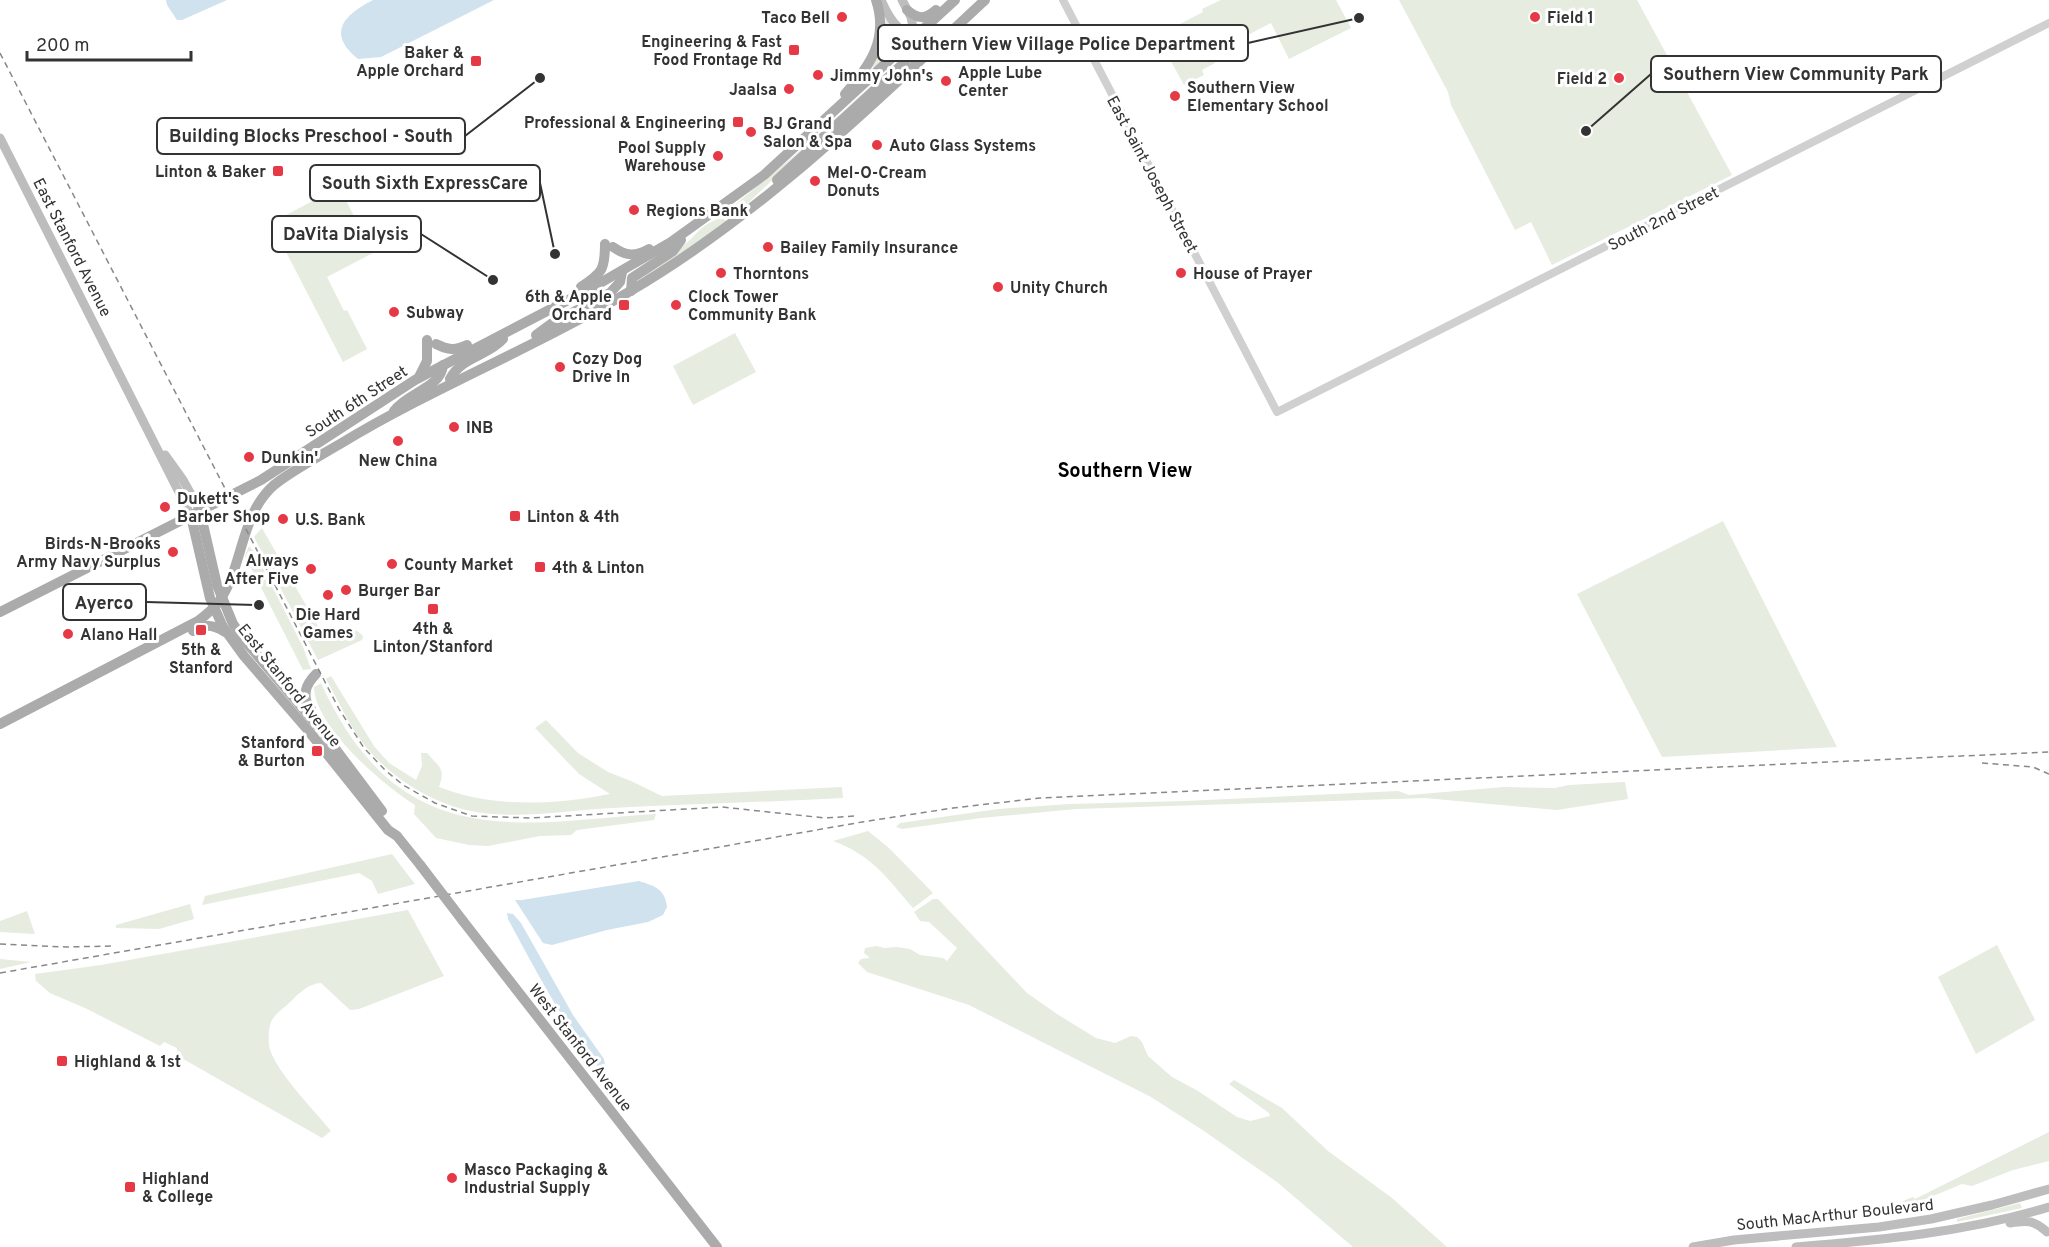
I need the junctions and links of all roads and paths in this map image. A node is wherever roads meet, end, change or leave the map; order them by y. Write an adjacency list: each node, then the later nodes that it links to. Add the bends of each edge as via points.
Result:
1 (876, 0): 13 (main road, via 880,27 873,58)
2 (881, 0): 12 (main road, via 894,25)
3 (948, 0): 8 (main road, via 926,18 917,18)
4 (955, 0): 12 (main road)
5 (985, 0): 9 (main road)
6 (992, 0): 9 (main road)
7 (1063, 0): 26 (street, East Saint Joseph Street)
8 (904, 5): 12 (main road)
9 (970, 14): 11 (main road)
10 (2049, 23): 26 (street, South 2nd Street)
11 (946, 37): 12 (main road); 15 (main road)
12 (915, 38): 13 (main road); 15 (main road, via 911,54 903,64 779,178)
13 (816, 129): 16 (main road, South 6th Street, via 764,175)
14 (0, 138): 28 (main road, East Stanford Avenue, via 151,435)
15 (764, 200): 18 (main road, South 6th Street)
16 (685, 233): 17 (main road, South 6th Street); 18 (main road, via 673,251 632,278); 19 (main road, via 672,235 635,256 609,245 603,269)
17 (622, 272): 19 (main road, South 6th Street); 22 (main road, via 620,282 610,293 551,324)
18 (631, 291): 22 (main road, South 6th Street)
19 (562, 304): 20 (main road, South 6th Street)
20 (533, 318): 21 (main road, South 6th Street); 25 (main road, via 514,321 457,350 432,342 426,364)
21 (508, 331): 23 (main road, South 6th Street); 24 (main road, via 501,342 460,366)
22 (515, 352): 27 (main road, South 6th Street)
23 (443, 365): 25 (main road, South 6th Street); 27 (main road, via 437,380 399,403)
24 (450, 379)
25 (415, 381): 28 (main road, South 6th Street, via 261,480)
26 (1277, 412)
27 (390, 416): 29 (main road, South 6th Street, via 275,484 259,502)
28 (196, 514): 29 (main road, East Stanford Avenue); 30 (main road, South 6th Street)
29 (218, 603): 31 (main road); 32 (main road, East Stanford Avenue); 35 (main road, East Stanford Avenue)
30 (0, 612)
31 (178, 632): 32 (main road, via 207,625); 34 (main road)
32 (228, 634): 36 (main road, East Stanford Avenue, via 388,830)
33 (316, 674): 35 (main road, via 307,684 305,700 335,739)
34 (0, 724)
35 (336, 749): 36 (main road, East Stanford Avenue, via 394,826)
36 (397, 836): 37 (main road, East Stanford Avenue)
37 (421, 866): 42 (main road, West Stanford Avenue, bridge)
38 (2049, 1189): 43 (main road, South MacArthur Boulevard, via 1932,1219)
39 (2048, 1205): 41 (main road, South MacArthur Boulevard, via 1994,1221)
40 (2047, 1232): 41 (main road, via 2025,1220 1925,1240)
41 (1898, 1238): 44 (main road, South MacArthur Boulevard)
42 (717, 1247)
43 (1693, 1247)
44 (1796, 1247)

